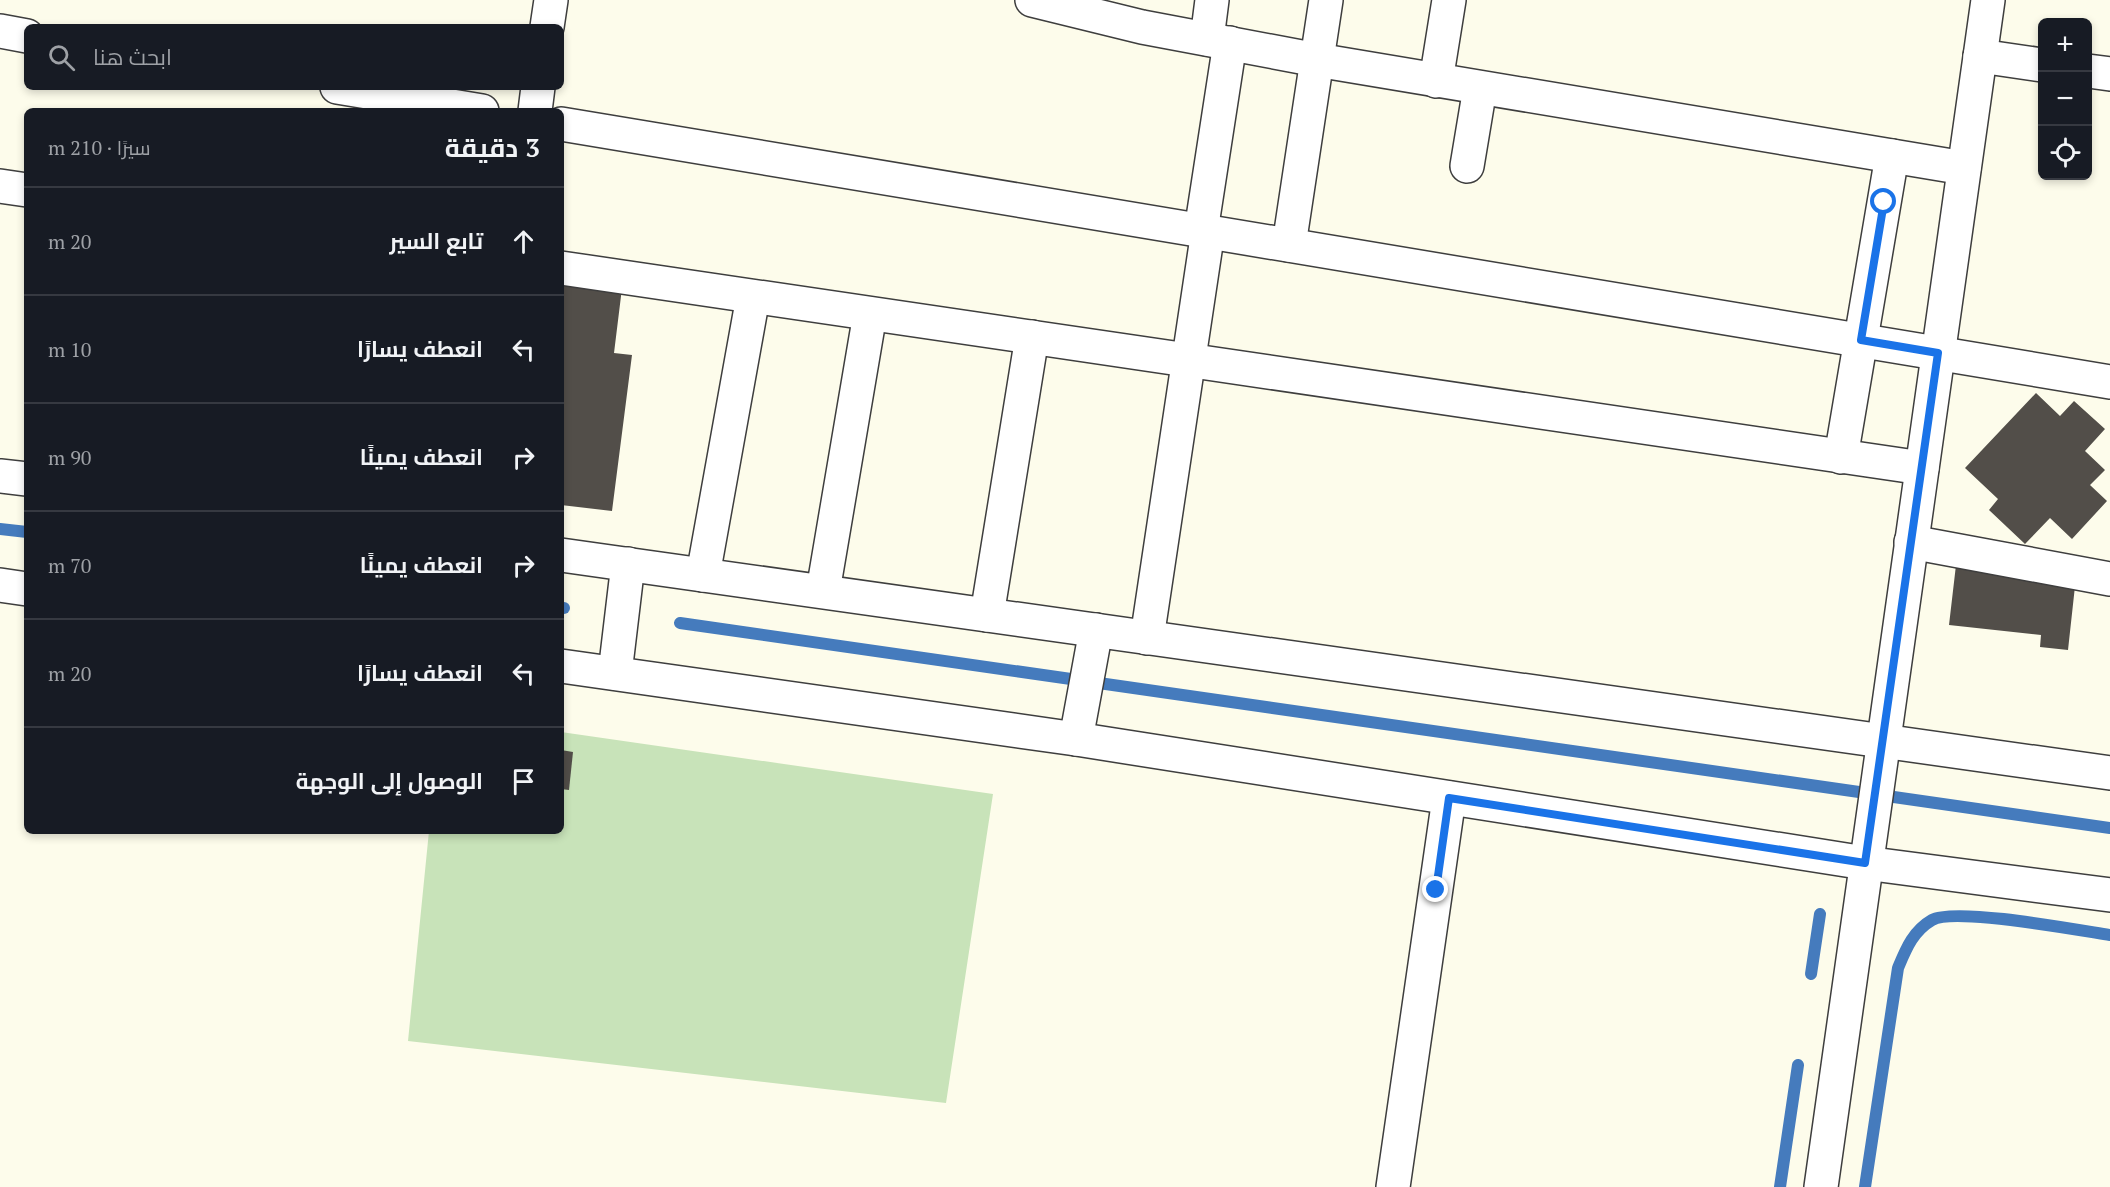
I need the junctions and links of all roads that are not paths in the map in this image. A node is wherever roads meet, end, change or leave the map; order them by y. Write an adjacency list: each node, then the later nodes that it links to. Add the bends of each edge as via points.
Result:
1 (551, 0): 7 (street)
2 (1032, 0): 10 (street)
3 (1212, 0): 10 (street)
4 (1326, 0): 12 (street)
5 (1449, 0): 16 (street)
6 (1988, 0): 11 (street)
7 (547, 24)
8 (0, 31): 9 (street)
9 (24, 35)
10 (1218, 41): 12 (street); 28 (street)
11 (1980, 56): 13 (street); 25 (street)
12 (1317, 60): 16 (street); 29 (street)
13 (2038, 64)
14 (2092, 72): 15 (street)
15 (2110, 74)
16 (1436, 81): 17 (street)
17 (1480, 88): 23 (street); 24 (street)
18 (355, 90): 20 (street)
19 (538, 90): 21 (street)
20 (464, 108)
21 (535, 108)
22 (564, 124): 28 (street)
23 (1892, 156): 25 (street); 34 (street)
24 (1467, 166)
25 (1964, 168): 35 (street)
26 (0, 186): 27 (street)
27 (24, 190)
28 (1205, 231): 29 (street); 36 (street)
29 (1289, 245): 34 (street)
30 (564, 268): 31 (street)
31 (753, 297): 32 (street); 45 (street)
32 (870, 314): 33 (street); 49 (street)
33 (1032, 337): 36 (street); 50 (street)
34 (1861, 340): 35 (street); 38 (street)
35 (1938, 353): 37 (street); 39 (street)
36 (1189, 361): 38 (street); 52 (street)
37 (2110, 382)
38 (1841, 457): 39 (street)
39 (1922, 468): 42 (street)
40 (0, 476): 41 (street)
41 (24, 480)
42 (1911, 542): 46 (street); 56 (street)
43 (564, 555): 44 (street)
44 (628, 564): 45 (street); 54 (street)
45 (703, 575): 49 (street)
46 (2110, 579)
47 (0, 585): 48 (street)
48 (24, 589)
49 (823, 591): 50 (street)
50 (987, 615): 51 (street)
51 (1096, 630): 52 (street); 55 (street)
52 (1147, 638): 56 (street)
53 (564, 666): 54 (street)
54 (615, 673): 55 (street)
55 (1076, 740): 58 (street)
56 (1884, 741): 57 (street); 59 (street)
57 (2110, 773)
58 (1449, 798): 59 (street); 61 (street)
59 (1865, 863): 60 (street); 62 (street)
60 (2110, 895)
61 (1393, 1187)
62 (1821, 1187)

